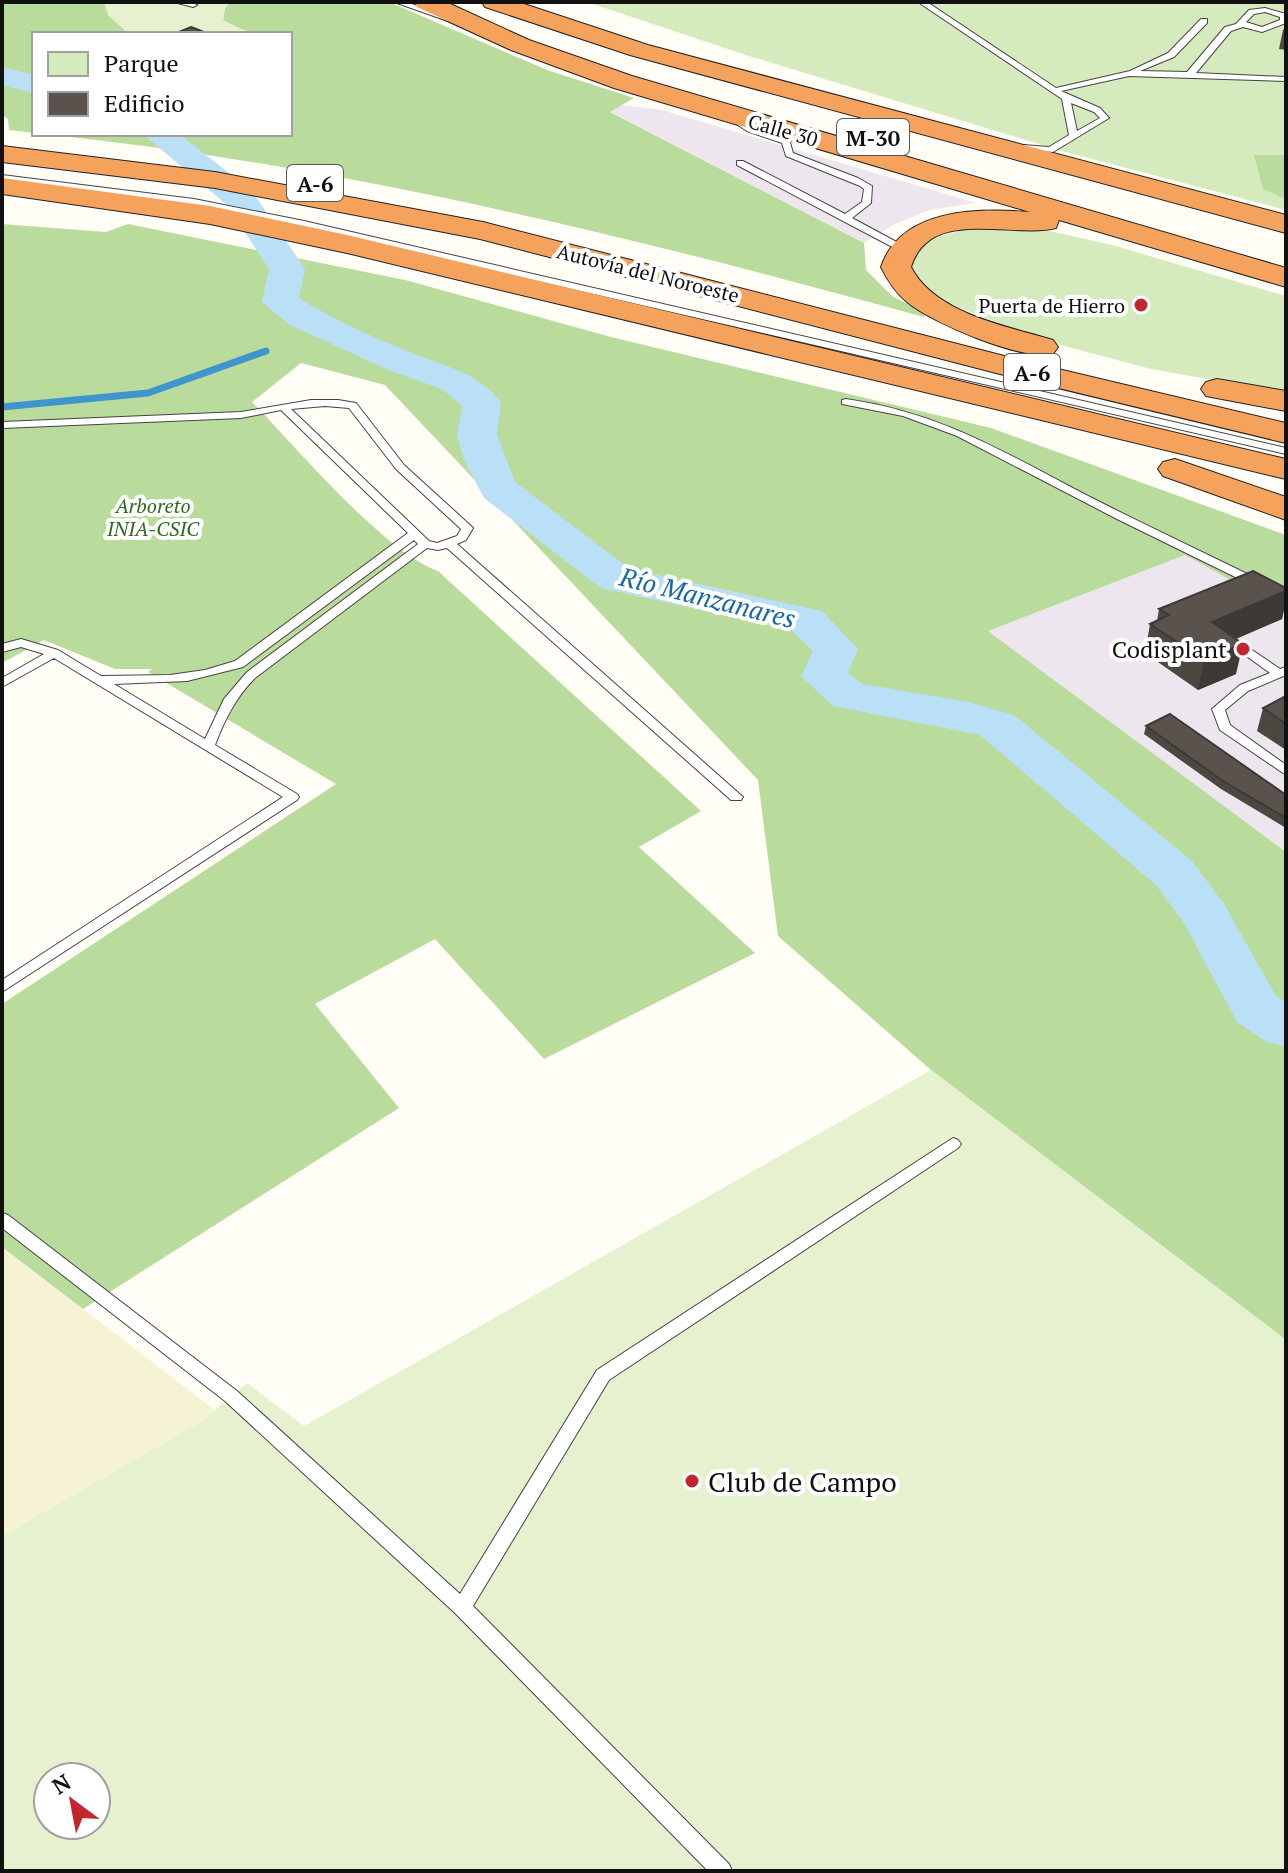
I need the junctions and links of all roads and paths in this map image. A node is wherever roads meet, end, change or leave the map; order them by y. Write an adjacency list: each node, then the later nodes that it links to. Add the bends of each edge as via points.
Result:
1 (178, 2): 6 (lane)
2 (398, 2): 7 (lane)
3 (426, 2): 7 (highway, Calle 30 / M-30)
4 (494, 2): 18 (highway, via 639,50)
5 (922, 2): 13 (lane)
6 (193, 5)
7 (473, 14): 17 (highway, Calle 30 / M-30, via 623,82); 33 (highway, Calle 30 / M-30, via 638,69)
8 (1204, 21): 11 (lane, via 1171,55)
9 (1243, 24): 9 (lane, via 1267,29 1284,16 1252,12); 10 (lane, via 1228,29)
10 (1191, 73): 11 (lane); 12 (lane)
11 (1126, 74): 13 (lane)
12 (1286, 79)
13 (1056, 90): 14 (lane)
14 (1066, 98): 15 (lane); 16 (lane)
15 (1093, 108): 16 (lane); 19 (lane, via 1105,118)
16 (1070, 110): 19 (lane)
17 (724, 113): 30 (lane, via 786,141 789,154 799,159 863,182 869,188 866,203); 35 (highway, Calle 30 / M-30)
18 (896, 121): 21 (lane, via 1034,149); 29 (highway)
19 (1074, 136): 21 (lane)
20 (2, 140): 23 (highway, A-6)
21 (1062, 145): 29 (lane, via 1068,159)
22 (2, 154): 23 (highway, Autovía del Noroeste / A-6)
23 (124, 161): 36 (highway, Autovía del Noroeste / A-6, via 490,227)
24 (740, 163): 30 (lane)
25 (2, 178): 27 (lane)
26 (2, 186): 27 (highway, Autovía del Noroeste / A-6)
27 (81, 196): 28 (highway, Autovía del Noroeste / A-6); 34 (highway, Autovía del Noroeste / A-6, via 188,223)
28 (2, 197)
29 (1182, 197): 31 (highway)
30 (846, 218): 32 (lane)
31 (1286, 225)
32 (901, 248): 35 (highway, via 925,232 963,222 1036,220); 39 (highway, via 899,277 918,297 955,317 1084,359)
33 (1286, 255)
34 (432, 264): 38 (highway, via 486,292); 43 (lane); 44 (highway, Autovía del Noroeste / A-6)
35 (1286, 278)
36 (779, 306): 39 (highway, via 901,327 1175,391); 42 (highway, Autovía del Noroeste / A-6)
37 (846, 402): 50 (lane, via 876,405 957,429)
38 (938, 402): 45 (highway, via 1142,459); 46 (highway, via 1109,454)
39 (1286, 404)
40 (283, 407): 41 (lane, via 241,415); 47 (lane); 49 (lane, via 338,402 358,410 400,467 467,528)
41 (2, 425)
42 (1286, 433)
43 (1286, 451)
44 (1286, 469)
45 (1286, 509)
46 (1286, 520)
47 (414, 534): 48 (lane); 55 (lane, via 239,664 165,682)
48 (425, 544): 49 (lane); 57 (lane, via 251,675 220,714)
49 (451, 545): 59 (lane)
50 (1286, 598)
51 (2, 648): 53 (lane, via 21,643)
52 (1249, 652): 54 (lane)
53 (54, 653): 55 (lane); 56 (lane)
54 (1282, 672): 58 (lane, via 1244,688 1218,709 1224,727)
55 (99, 680): 57 (lane)
56 (2, 683)
57 (208, 746): 60 (lane, via 292,797)
58 (1286, 771)
59 (736, 797)
60 (2, 987)
61 (953, 1144): 63 (lane, via 603,1375)
62 (2, 1219): 63 (lane, via 231,1396)
63 (462, 1607): 64 (lane)
64 (722, 1871)

